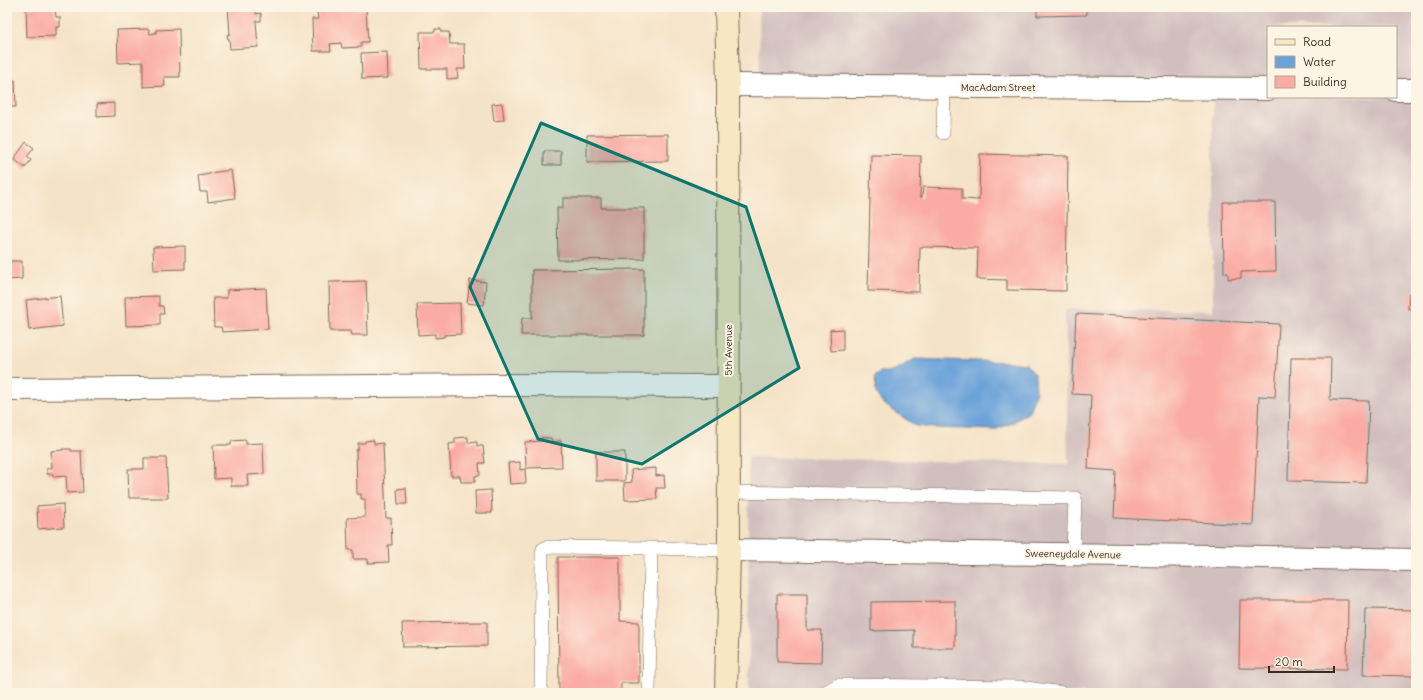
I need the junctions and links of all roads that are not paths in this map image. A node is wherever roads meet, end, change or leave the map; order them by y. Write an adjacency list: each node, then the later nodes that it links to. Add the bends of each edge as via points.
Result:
1 (726, 7): 2 (main road, 5th Avenue)
2 (728, 85): 3 (street, MacAdam Street); 8 (main road, 5th Avenue)
3 (944, 87): 4 (street, MacAdam Street); 7 (lane)
4 (1267, 89)
5 (1397, 90): 6 (street)
6 (1416, 90)
7 (943, 134)
8 (728, 386): 9 (street); 10 (main road, 5th Avenue)
9 (7, 389)
10 (729, 492): 12 (main road, 5th Avenue); 13 (lane, via 1075,498)
11 (651, 548): 12 (lane); 15 (lane, via 543,549); 16 (lane)
12 (729, 550): 13 (street, Sweeneydale Avenue); 17 (main road, 5th Avenue)
13 (1073, 554): 14 (street, Sweeneydale Avenue)
14 (1416, 560)
15 (542, 693)
16 (649, 693)
17 (726, 693)
18 (824, 693): 19 (lane, via 838,685 1019,687)
19 (1062, 693)

